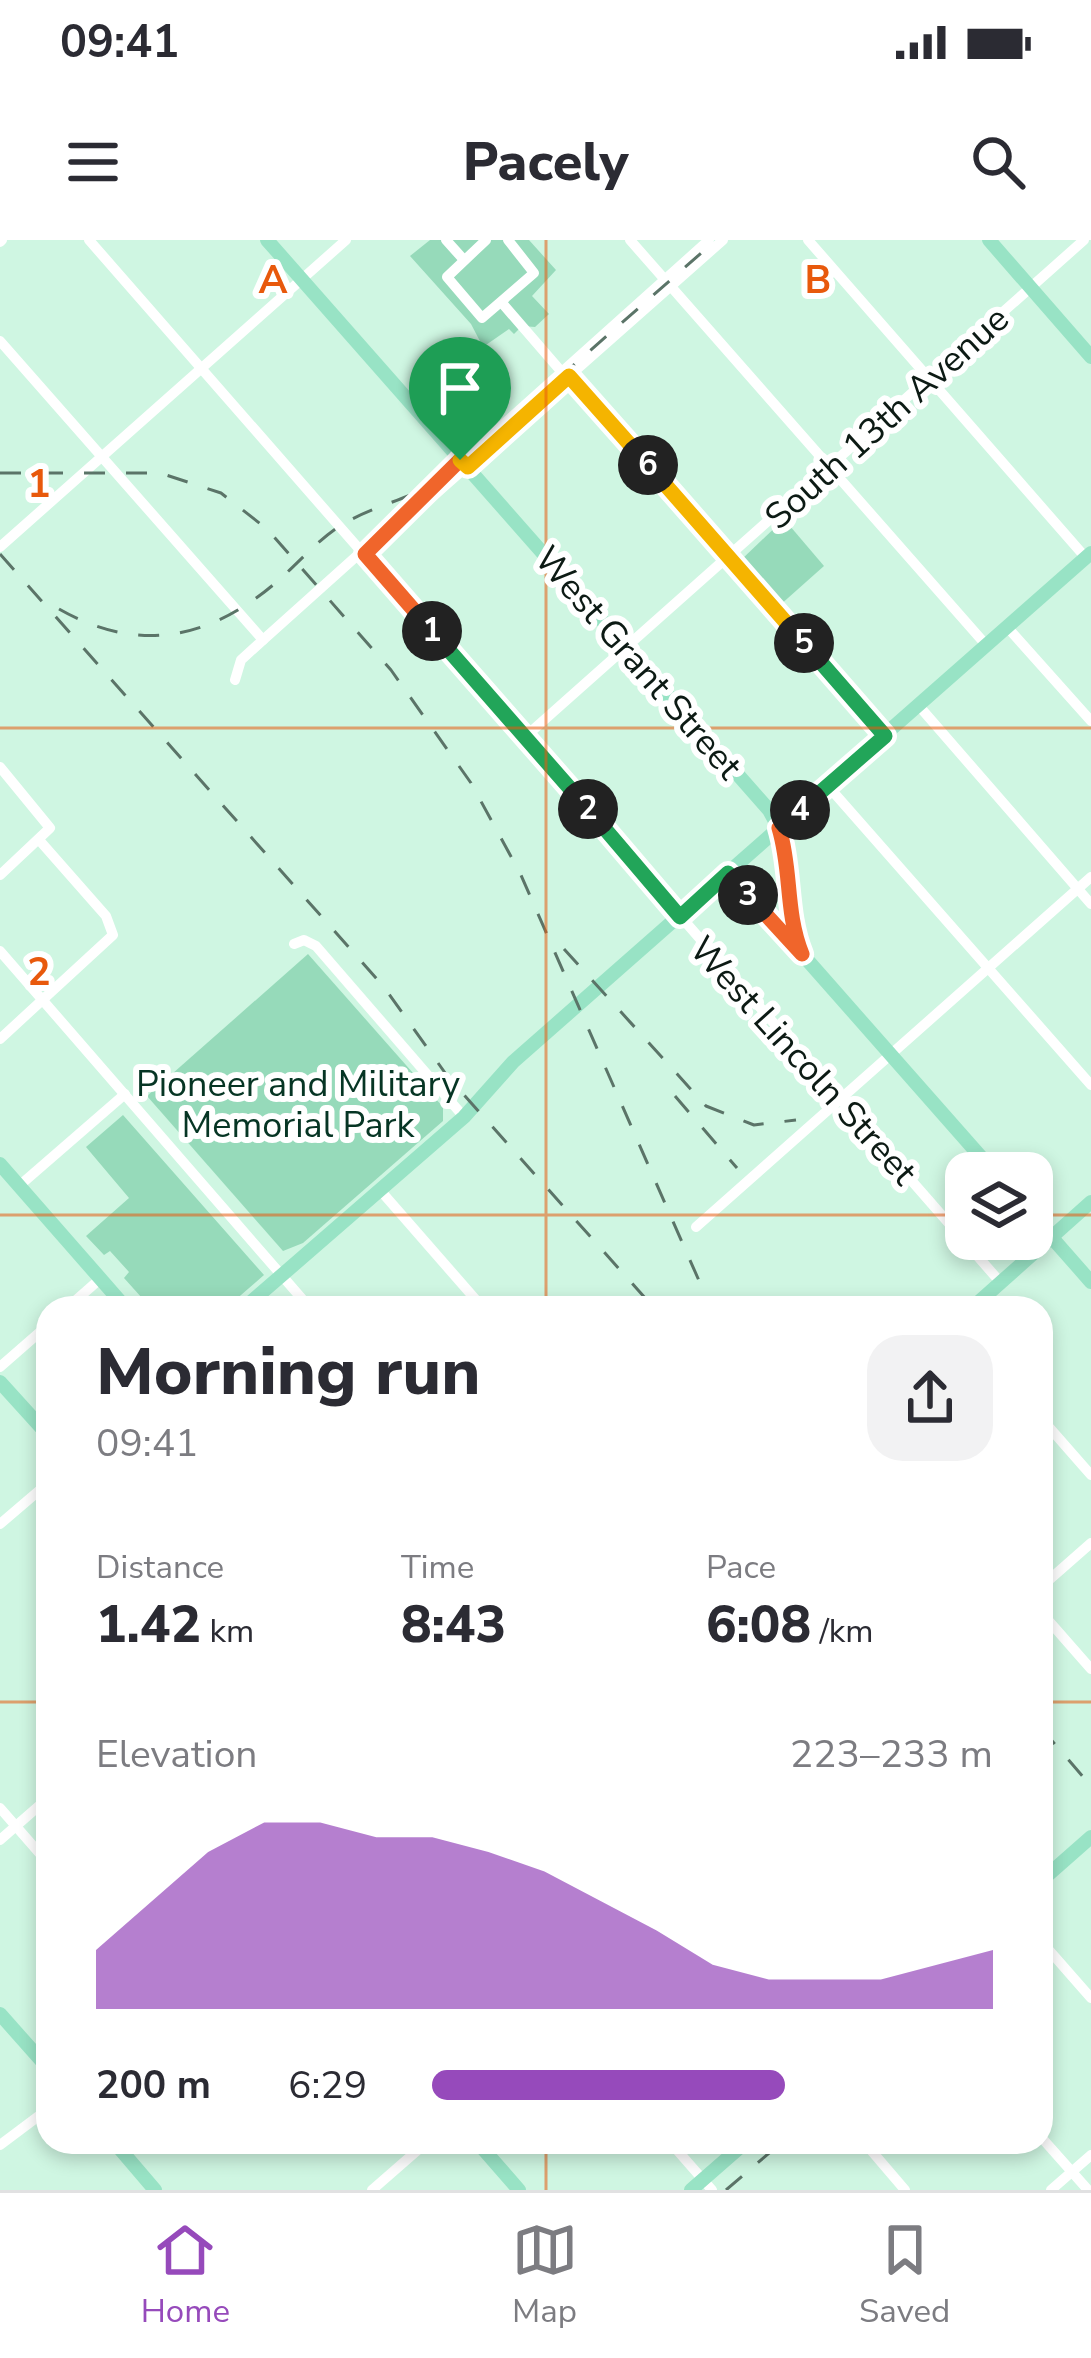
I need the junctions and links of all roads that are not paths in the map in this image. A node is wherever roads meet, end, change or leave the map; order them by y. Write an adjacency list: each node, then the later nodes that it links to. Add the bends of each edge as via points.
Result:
1 (89, 240): 20 (street, West Lincoln Street)
2 (267, 240): 14 (main road, West Grant Street)
3 (346, 240): 14 (street)
4 (446, 240): 13 (street)
5 (486, 240): 13 (street)
6 (508, 240): 17 (street, via 534,273)
7 (630, 240): 15 (street)
8 (709, 240): 15 (street)
9 (723, 240): 15 (street)
10 (808, 240): 22 (street)
11 (989, 240): 16 (main road)
12 (1084, 240): 16 (street, South 13th Avenue)
13 (464, 260): 17 (street, via 446,277 482,318)
14 (301, 280): 20 (street); 24 (main road, West Grant Street)
15 (668, 283): 21 (street); 25 (street)
16 (1030, 287): 19 (main road); 22 (street, South 13th Avenue)
17 (502, 303): 21 (street)
18 (0, 341): 23 (street)
19 (1091, 357)
20 (202, 368): 23 (street); 27 (street, West Lincoln Street)
21 (564, 373): 24 (street); 29 (street)
22 (929, 379): 25 (street, South 13th Avenue); 28 (street)
23 (101, 456): 26 (street); 31 (street)
24 (464, 463): 27 (street); 33 (main road, West Grant Street)
25 (831, 469): 29 (street, South 13th Avenue); 32 (street)
26 (0, 548)
27 (365, 554): 31 (street); 38 (street, West Lincoln Street)
28 (1089, 555): 30 (main road)
29 (729, 558): 33 (street, South 13th Avenue); 37 (street)
30 (1008, 628): 32 (main road); 36 (street)
31 (263, 640): 34 (street, via 241,660)
32 (987, 646): 35 (main road)
33 (628, 649): 38 (street, South 13th Avenue); 41 (main road, West Grant Street)
34 (235, 680)
35 (919, 706): 37 (main road); 46 (street)
36 (1091, 722)
37 (885, 736): 40 (main road)
38 (525, 737): 48 (street, West Lincoln Street)
39 (0, 767): 42 (street, via 50,828)
40 (827, 786): 41 (main road); 52 (street)
41 (779, 828): 43 (main road); 51 (main road, West Grant Street, via 789,921)
42 (40, 841): 44 (street); 53 (street, via 113,932)
43 (728, 873): 48 (main road); 51 (street, West Grant Street)
44 (0, 875)
45 (1091, 877): 46 (street)
46 (1077, 889): 47 (street); 52 (street)
47 (1091, 904)
48 (680, 917): 58 (street, West Lincoln Street); 59 (main road, via 513,1062)
49 (294, 944): 59 (street, via 316,946)
50 (0, 951): 53 (street)
51 (802, 954): 55 (main road, West Grant Street)
52 (988, 969): 55 (street); 56 (street)
53 (43, 1000): 54 (street); 57 (street)
54 (0, 1039)
55 (891, 1056): 58 (street); 60 (main road, West Grant Street)
56 (1091, 1085)
57 (125, 1094): 62 (street); 69 (street)
58 (841, 1101): 65 (street); 71 (street, West Lincoln Street)
59 (464, 1117): 63 (main road)
60 (976, 1152)
61 (0, 1164): 62 (main road)
62 (19, 1186): 70 (main road)
63 (380, 1190): 69 (main road); 77 (street)
64 (1091, 1202): 66 (main road)
65 (696, 1227)
66 (1053, 1236)
67 (1053, 1238): 72 (main road)
68 (1026, 1260): 71 (main road)
69 (283, 1274): 75 (main road); 76 (street)
70 (100, 1279): 73 (street); 74 (main road)
71 (1001, 1282): 78 (main road)
72 (1091, 1282)
73 (81, 1296)
74 (115, 1296)
75 (258, 1296)
76 (300, 1296)
77 (473, 1296)
78 (985, 1296)
79 (36, 1335): 80 (street)
80 (0, 1367)
81 (0, 1382): 82 (main road)
82 (36, 1422)
83 (1053, 1432): 84 (street)
84 (1091, 1475)
85 (36, 1493): 86 (street)
86 (0, 1524)
87 (1091, 1543): 88 (street)
88 (1053, 1576)
89 (1053, 1626): 90 (street)
90 (1091, 1669)
91 (0, 1808): 93 (street)
92 (36, 1808): 93 (street)
93 (16, 1826): 95 (street); 96 (street)
94 (1091, 1837): 97 (main road)
95 (0, 1840)
96 (36, 1849)
97 (1053, 1870)
98 (1053, 1955): 99 (street)
99 (1091, 1998)
100 (0, 2014): 101 (main road)
101 (36, 2054)
102 (36, 2118): 103 (street)
103 (0, 2145)
104 (1053, 2151): 112 (street)
105 (124, 2154): 114 (main road)
106 (413, 2154): 115 (street)
107 (488, 2154): 116 (main road)
108 (679, 2154): 113 (street)
109 (734, 2154): 113 (main road)
110 (874, 2154): 117 (street)
111 (1091, 2155): 112 (street)
112 (1072, 2172): 118 (street); 119 (street)
113 (702, 2187)
114 (155, 2190)
115 (372, 2190)
116 (519, 2190)
117 (905, 2190)
118 (1051, 2190)
119 (1088, 2190)

